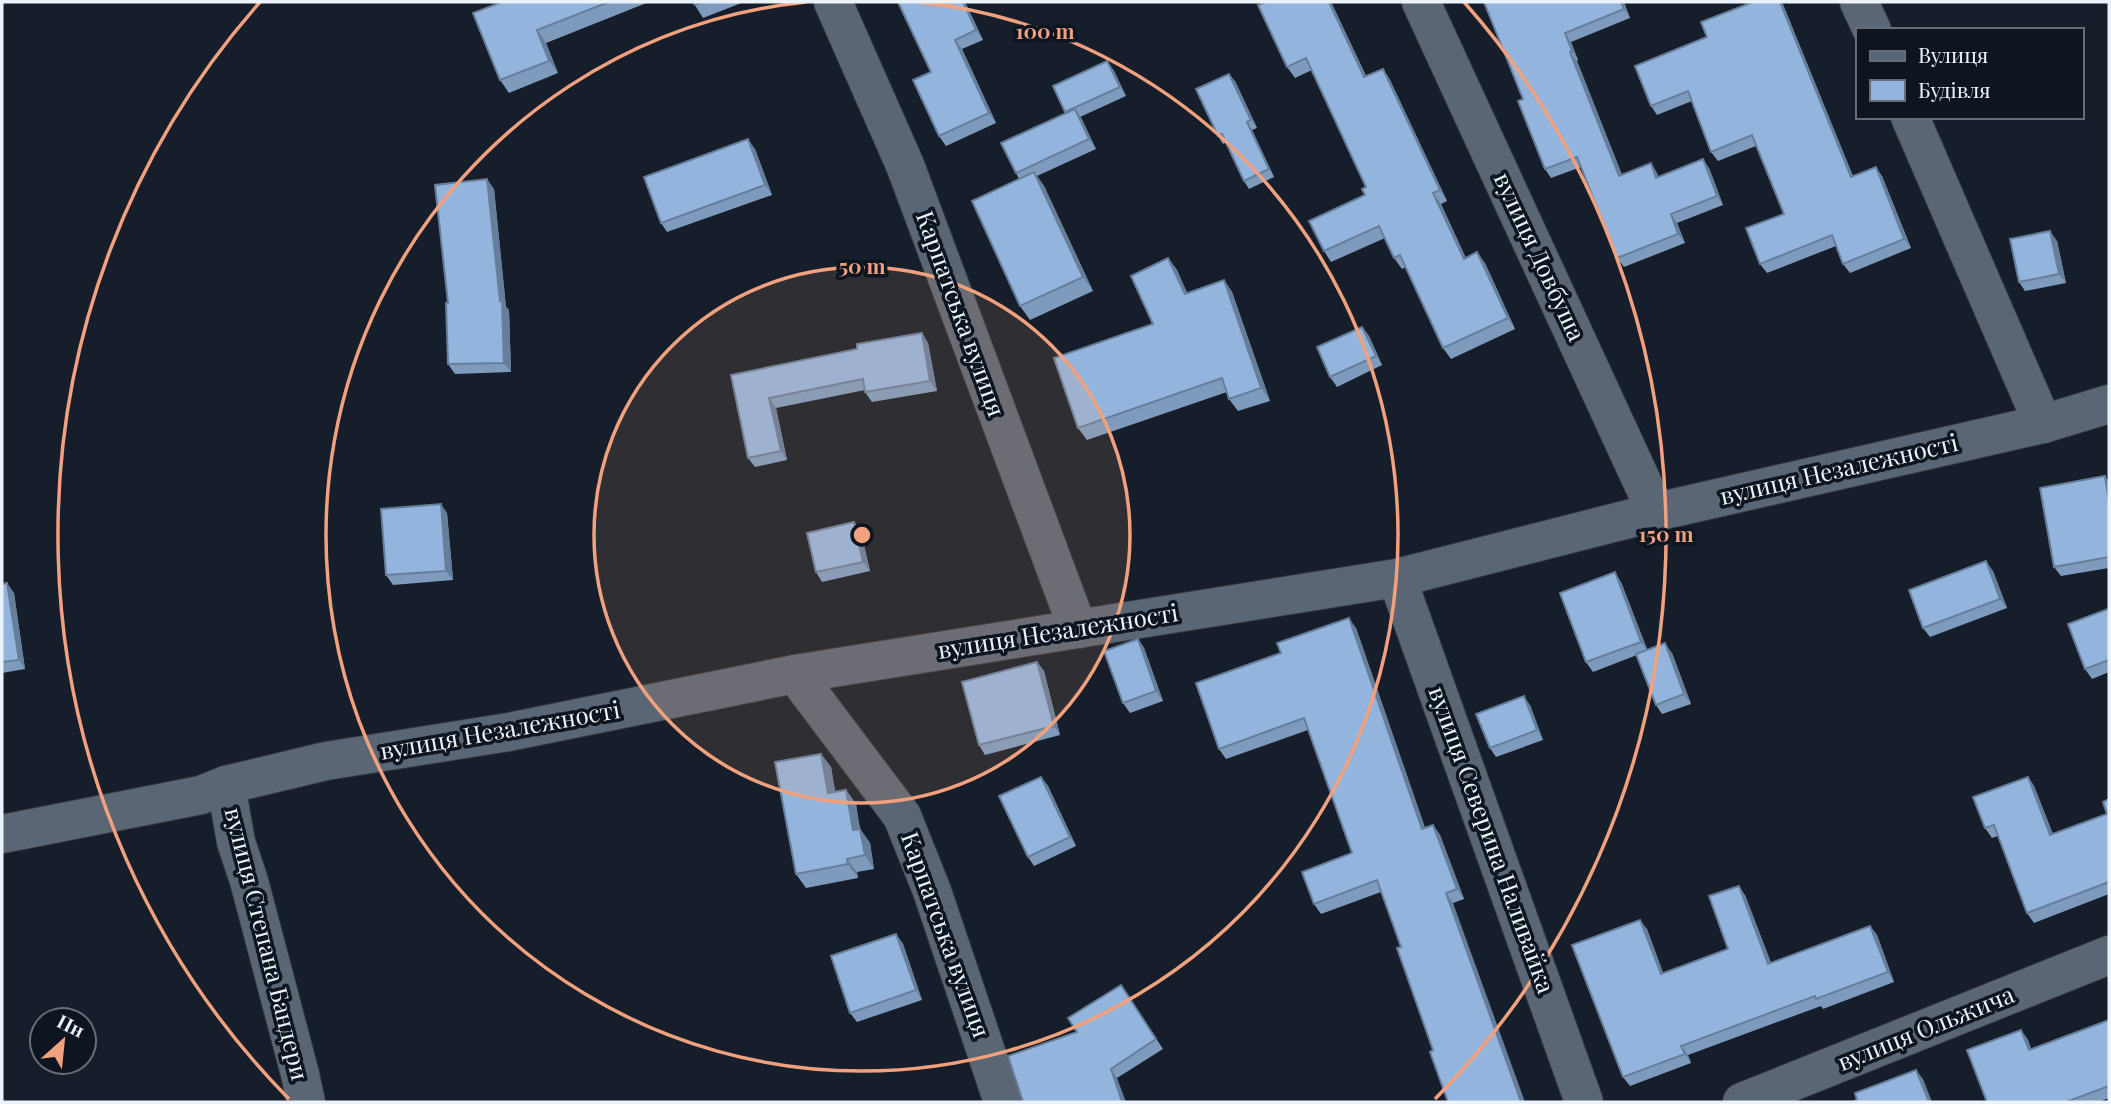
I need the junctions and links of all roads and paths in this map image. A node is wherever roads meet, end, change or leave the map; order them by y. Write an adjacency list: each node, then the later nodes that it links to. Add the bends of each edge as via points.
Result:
1 (833, 2): 10 (street, Карпатська вулиця, via 905,165)
2 (1421, 2): 8 (street, вулиця Довбуша)
3 (1859, 2): 4 (street)
4 (1870, 28)
5 (1911, 119): 7 (street)
6 (2109, 404): 7 (street, вулиця Незалежності)
7 (2043, 424): 8 (street, вулиця Незалежності)
8 (1656, 512): 9 (street, вулиця Незалежності)
9 (1397, 578): 10 (street, вулиця Незалежності); 17 (street, вулиця Северина Наливайка)
10 (1078, 629): 11 (street, вулиця Незалежності)
11 (795, 674): 12 (street, вулиця Незалежності, via 509,732 326,761); 16 (street, Карпатська вулиця, via 902,816)
12 (226, 785): 13 (street, вулиця Незалежності, via 201,795); 15 (street, вулиця Степана Бандери, via 236,842)
13 (2, 834)
14 (2109, 955): 18 (street, вулиця Ольжича)
15 (306, 1102)
16 (1003, 1102)
17 (1584, 1102)
18 (1742, 1102)

